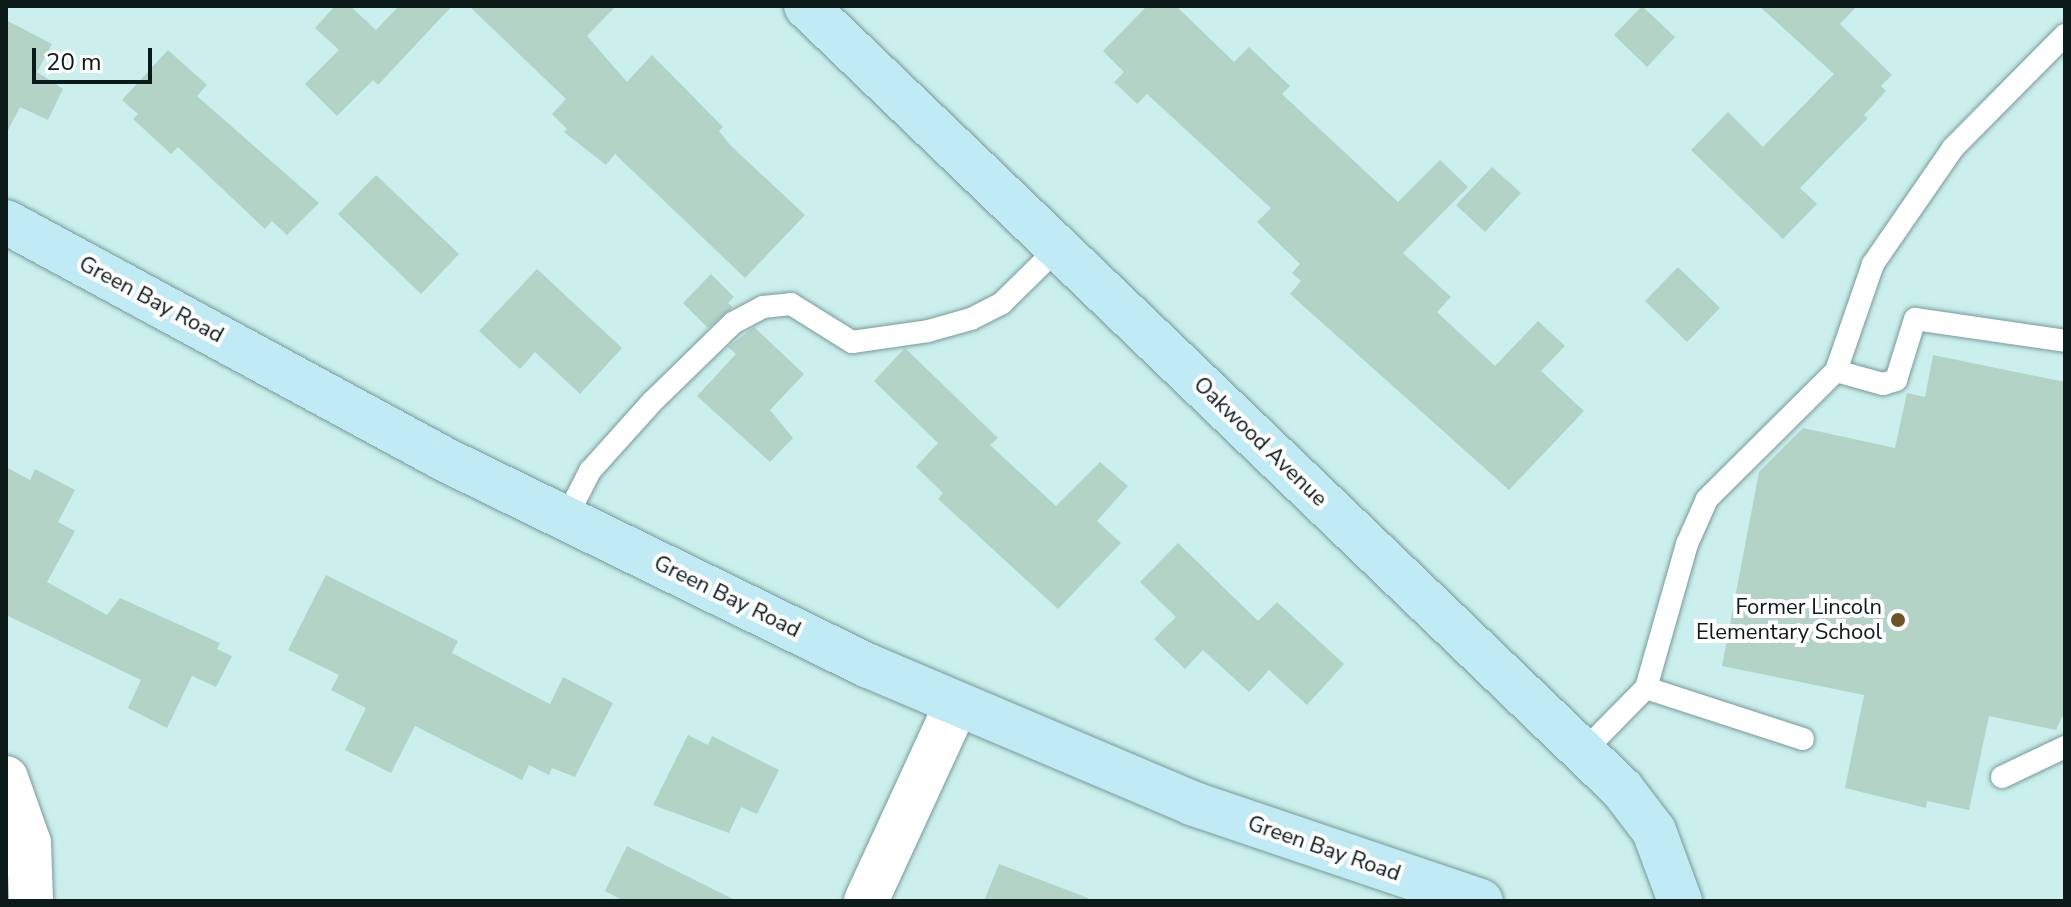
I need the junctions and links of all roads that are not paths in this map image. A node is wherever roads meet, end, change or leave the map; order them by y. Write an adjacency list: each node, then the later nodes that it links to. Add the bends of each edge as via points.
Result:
1 (806, 6): 4 (main road, Oakwood Avenue)
2 (2065, 35): 6 (lane, via 1953,148 1873,264)
3 (6, 222): 7 (main road, Green Bay Road, via 446,460)
4 (1058, 248): 7 (lane, via 1002,303 928,331 852,342 791,304 763,307 733,323 590,471); 12 (main road, Oakwood Avenue)
5 (2065, 341): 6 (lane, via 1915,319 1896,380 1883,384)
6 (1836, 371): 8 (lane, via 1707,499 1687,544)
7 (566, 518): 9 (main road, Green Bay Road)
8 (1646, 688): 10 (lane); 12 (lane)
9 (956, 705): 16 (street); 17 (main road, Green Bay Road, via 1191,803)
10 (1803, 739)
11 (2065, 747): 13 (lane)
12 (1583, 752): 18 (main road, Oakwood Avenue, via 1622,789 1654,831)
13 (2002, 777)
14 (6, 778): 15 (street, via 29,843)
15 (31, 901)
16 (866, 901)
17 (1481, 901)
18 (1680, 901)

